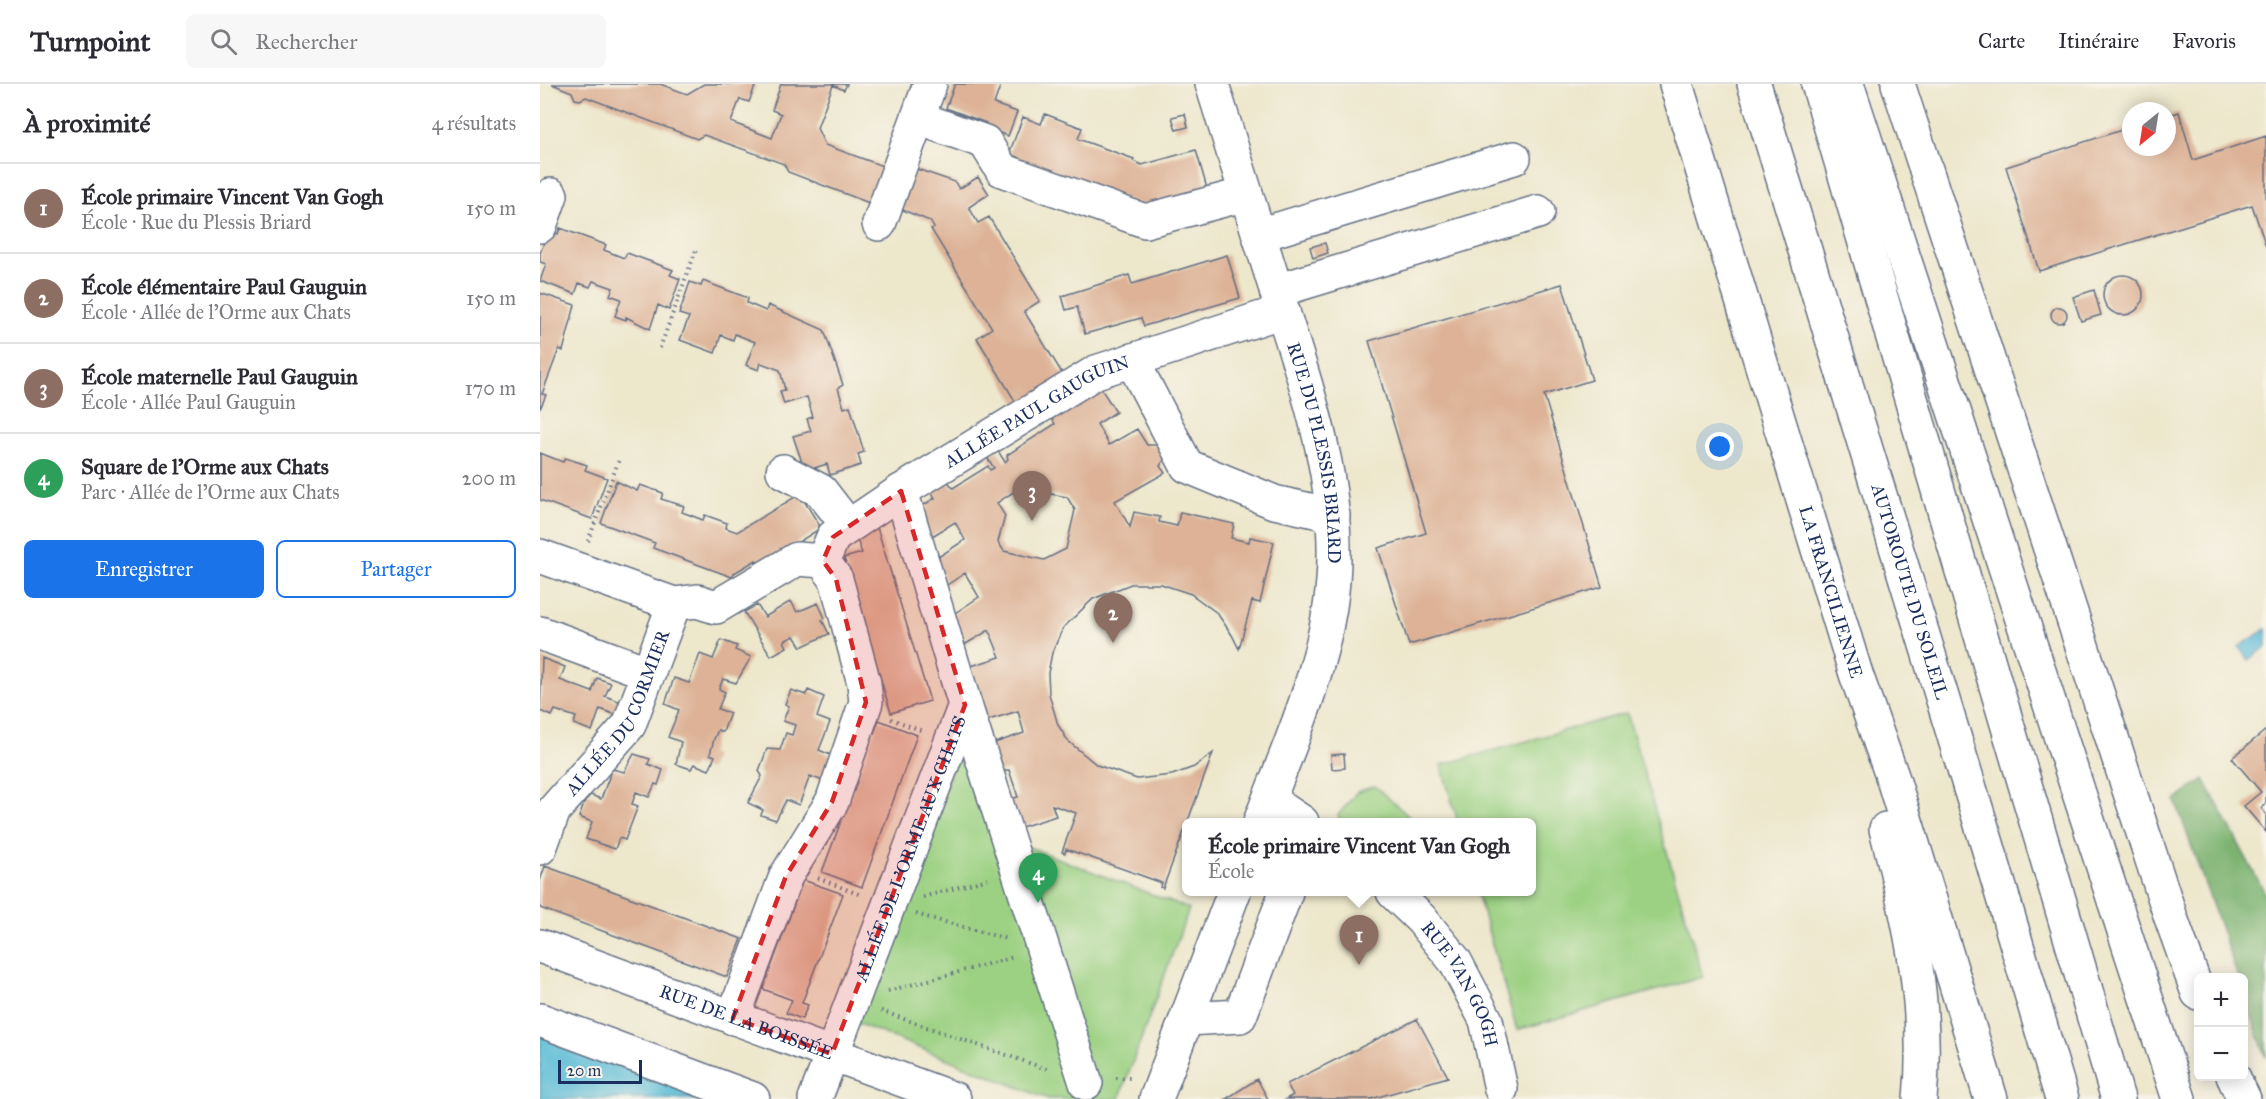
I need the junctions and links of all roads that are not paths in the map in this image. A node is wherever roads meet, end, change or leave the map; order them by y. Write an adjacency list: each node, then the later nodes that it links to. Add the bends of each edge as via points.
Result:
1 (930, 84): 8 (main road)
2 (1212, 84): 10 (main road, RUE DU PLESSIS BRIARD)
3 (1676, 84): 27 (main road, LA FRANCILIENNE)
4 (1754, 84): 50 (main road, AUTOROUTE DU SOLEIL)
5 (1818, 84): 51 (main road)
6 (1847, 84): 52 (main road)
7 (1898, 84): 36 (main road)
8 (918, 118): 10 (main road, via 985,142 1002,170 1145,221); 13 (main road)
9 (1514, 158): 15 (main road)
10 (1246, 194): 15 (main road, RUE DU PLESSIS BRIARD)
11 (551, 195): 14 (main road)
12 (1538, 212): 16 (main road, ALLÉE PAUL GAUGUIN)
13 (879, 224)
14 (540, 226)
15 (1259, 235): 16 (main road, RUE DU PLESSIS BRIARD)
16 (1280, 301): 17 (main road, ALLÉE PAUL GAUGUIN); 20 (main road, RUE DU PLESSIS BRIARD, via 1310,393 1327,462)
17 (1132, 360): 19 (main road, ALLÉE PAUL GAUGUIN, via 1096,372); 20 (main road, via 1187,466 1274,502)
18 (783, 471): 21 (main road, via 822,491)
19 (901, 491): 21 (main road, ALLÉE PAUL GAUGUIN); 28 (main road, ALLÉE DE L'ORME AUX CHATS)
20 (1333, 515): 29 (main road, RUE DU PLESSIS BRIARD, via 1330,606 1317,671)
21 (848, 526): 23 (main road, ALLÉE PAUL GAUGUIN, via 832,537)
22 (540, 556): 24 (main road)
23 (823, 561): 24 (main road, via 797,559 717,607 697,601); 37 (main road, via 836,579 864,684 864,709 832,802 791,867)
24 (674, 604): 26 (main road, ALLÉE DU CORMIER)
25 (540, 633): 26 (main road)
26 (649, 674): 31 (main road, ALLÉE DU CORMIER, via 628,725 554,810)
27 (1856, 674): 48 (main road, via 1852,720 1875,786 1915,946 1922,1015); 49 (main road, LA FRANCILIENNE, via 1893,779)
28 (965, 705): 40 (main road, ALLÉE DE L'ORME AUX CHATS); 42 (main road)
29 (1264, 811): 30 (main road)
30 (1288, 818)
31 (540, 848)
32 (1232, 896): 38 (main road)
33 (1284, 896): 38 (main road, via 1240,1016)
34 (1398, 896): 43 (main road, RUE VAN GOGH, via 1455,961 1486,1020)
35 (540, 946): 37 (main road, RUE DE LA BOISSÉE)
36 (2194, 980)
37 (733, 1018): 40 (main road, RUE DE LA BOISSÉE)
38 (1187, 1018): 47 (main road)
39 (540, 1020): 44 (main road)
40 (832, 1054): 45 (main road, ALLÉE DE L'ORME AUX CHATS); 46 (main road, RUE DE LA BOISSÉE)
41 (2235, 1081): 53 (main road)
42 (1086, 1083)
43 (1501, 1089)
44 (753, 1099)
45 (815, 1099)
46 (954, 1099)
47 (1156, 1099)
48 (1920, 1099)
49 (1991, 1099)
50 (2062, 1099)
51 (2118, 1099)
52 (2179, 1099)
53 (2244, 1099)

